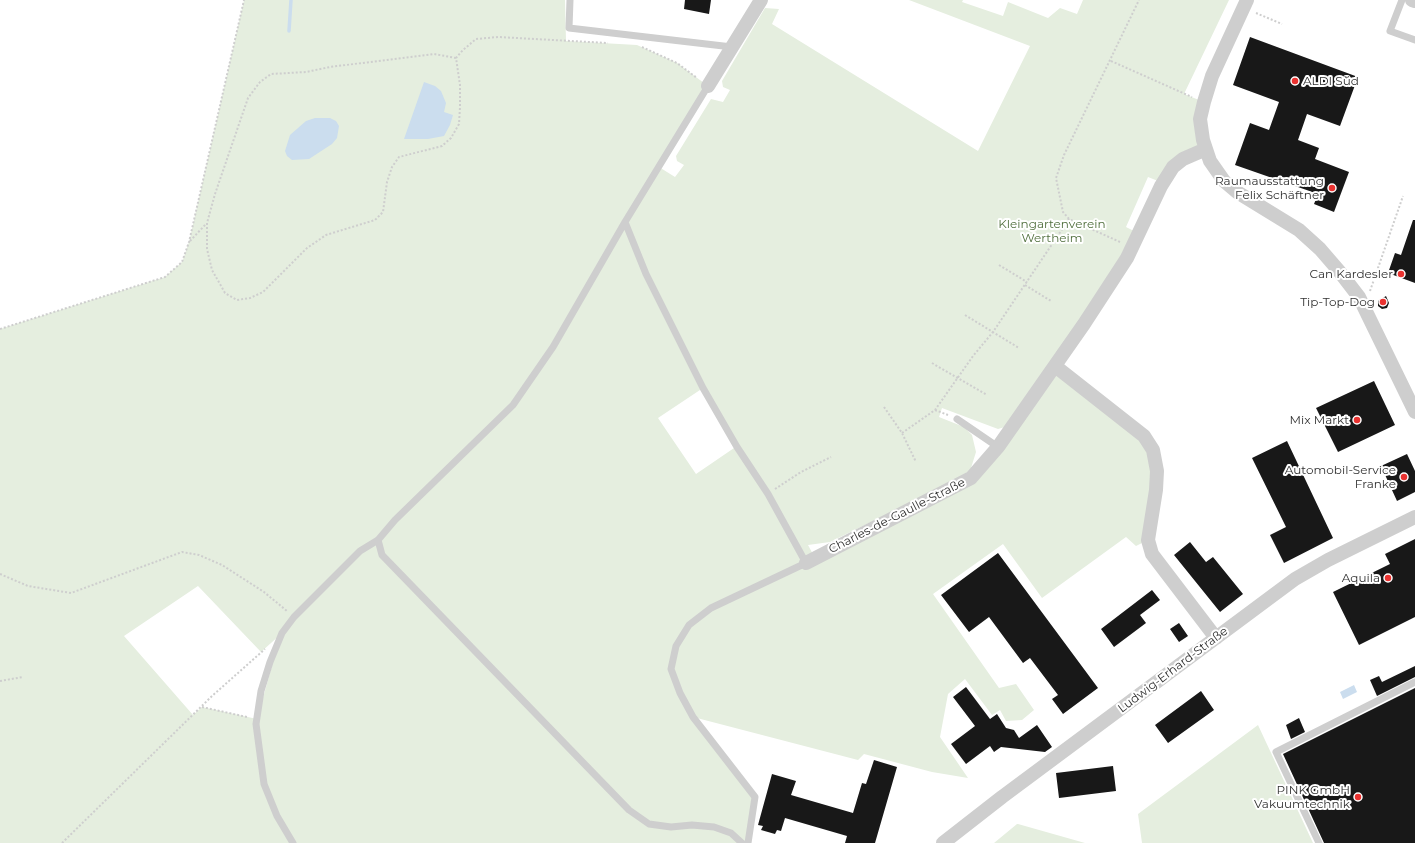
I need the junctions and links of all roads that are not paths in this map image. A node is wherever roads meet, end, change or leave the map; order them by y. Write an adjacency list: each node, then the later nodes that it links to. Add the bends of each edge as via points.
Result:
1 (570, 0): 6 (lane, via 569,28)
2 (761, 0): 6 (street)
3 (1402, 0): 5 (lane, via 1390,31)
4 (1245, 4): 8 (street, via 1212,76 1204,102 1200,119)
5 (1415, 40)
6 (732, 47): 7 (street)
7 (708, 86): 9 (lane)
8 (1206, 149): 10 (street, Charles-de-Gaulle-Straße, via 1183,159 1173,167 1161,186 1132,248); 11 (street, via 1210,161 1236,192 1299,230 1320,249 1359,298)
9 (625, 222): 15 (lane, via 553,347 513,405 395,520); 16 (lane, via 646,274 703,388 768,494)
10 (1055, 366): 13 (street, Charles-de-Gaulle-Straße); 17 (street, via 1144,436 1153,450 1158,471 1148,540 1152,554)
11 (1415, 412)
12 (957, 419): 13 (lane)
13 (998, 447): 16 (street, Charles-de-Gaulle-Straße, via 971,478)
14 (1415, 518): 17 (street, Ludwig-Erhard-Straße, via 1295,579)
15 (378, 540): 19 (lane, via 360,551 294,617 282,633 261,691 257,719 258,751 264,784 277,816); 20 (lane, via 382,555 629,810 649,824 714,827 731,833)
16 (806, 563): 21 (lane, via 711,608 689,625 676,646 671,669 693,717 756,797)
17 (1216, 638): 22 (street, Ludwig-Erhard-Straße)
18 (1415, 682): 23 (lane, via 1276,752)
19 (293, 843)
20 (742, 843)
21 (748, 843)
22 (942, 843)
23 (1319, 843)

